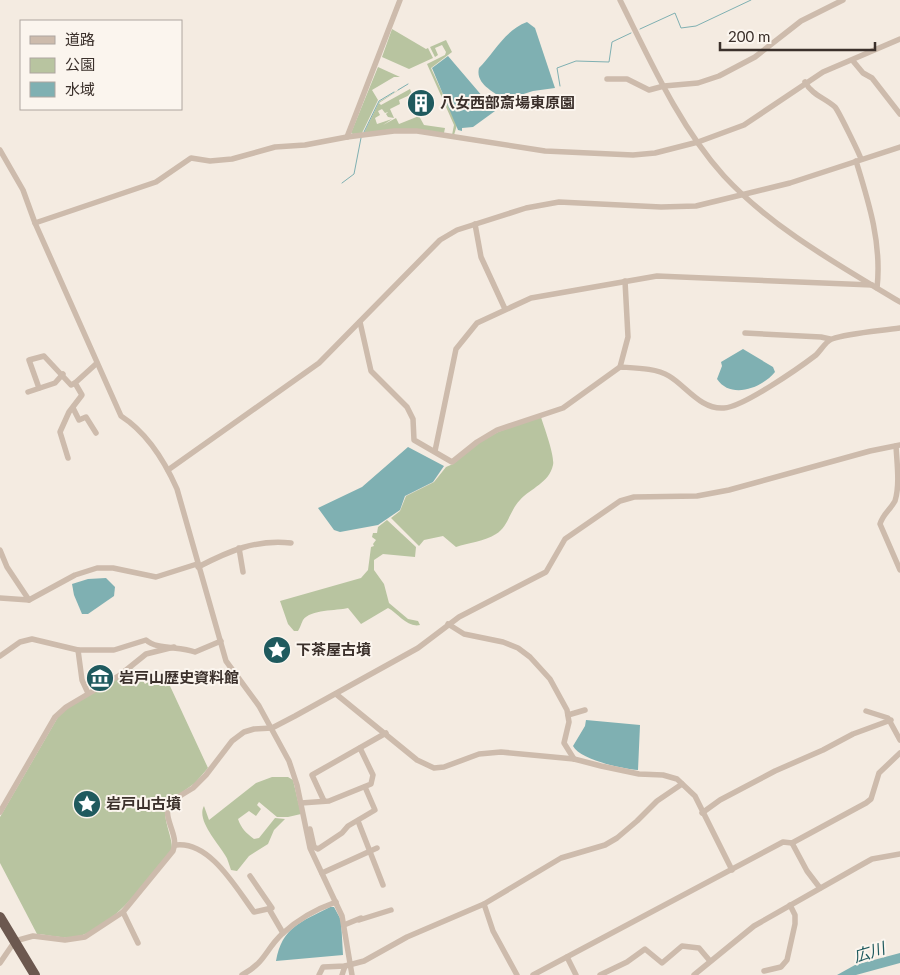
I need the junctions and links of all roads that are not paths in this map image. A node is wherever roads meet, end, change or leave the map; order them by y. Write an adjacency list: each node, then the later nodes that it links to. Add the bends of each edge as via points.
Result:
1 (400, 0): 10 (street)
2 (620, 0): 8 (street)
3 (843, 0): 8 (street, via 801,21 755,57 719,76 698,83)
4 (900, 39): 5 (street)
5 (853, 61): 7 (street); 9 (street, via 872,78)
6 (607, 78): 8 (street, via 627,79 650,90)
7 (805, 82): 11 (street, via 744,125); 14 (street, via 838,110)
8 (664, 86): 11 (street)
9 (900, 114)
10 (347, 137): 11 (street, via 416,131 545,151 633,155); 16 (street, via 275,147 232,159 210,161 191,158 156,182)
11 (698, 142): 15 (street, via 724,176)
12 (900, 146): 14 (street)
13 (0, 150): 16 (street, via 23,190)
14 (859, 160): 15 (street, via 790,183); 19 (street, via 878,249)
15 (743, 194): 17 (street, via 696,206 558,202); 19 (street, via 771,220)
16 (35, 223): 26 (street)
17 (475, 224): 21 (street, via 481,257); 22 (street, via 440,240)
18 (625, 281): 19 (street, via 657,276); 21 (street, via 532,298); 27 (street, via 628,337)
19 (875, 287): 20 (street)
20 (900, 302)
21 (504, 309): 35 (street, via 477,322 456,349)
22 (360, 322): 35 (street, via 371,371 407,407 413,419 414,440); 37 (street, via 319,363)
23 (900, 328): 25 (street)
24 (745, 334): 25 (street)
25 (830, 339): 27 (street, via 817,354 791,372 737,404 723,408 700,401 668,375)
26 (97, 363): 29 (street); 37 (street, via 121,416 137,426)
27 (620, 367): 35 (street, via 563,408 497,430 452,462)
28 (63, 374): 29 (street, via 71,385); 30 (street, via 55,383); 30 (street, via 44,356 29,360)
29 (75, 383): 32 (street, via 82,395)
30 (39, 388): 31 (street)
31 (28, 392)
32 (73, 408): 33 (street, via 79,420 86,417); 36 (street, via 60,432)
33 (97, 433)
34 (898, 446): 42 (street, via 898,494 880,524); 46 (street, via 729,490 697,496 634,497 620,501 565,539 546,572)
35 (435, 451)
36 (68, 458)
37 (168, 470): 41 (street, via 184,507)
38 (291, 543): 39 (street, via 262,542)
39 (239, 548): 41 (street); 43 (street)
40 (0, 550): 45 (street)
41 (198, 565): 45 (street, via 156,577 97,568 75,575); 47 (street)
42 (900, 570)
43 (243, 572)
44 (0, 598): 45 (street)
45 (29, 600)
46 (448, 624): 52 (street, via 418,648); 55 (street, via 464,634 518,648 550,679 568,710)
47 (221, 642): 48 (street, via 195,652); 57 (street, via 226,661)
48 (174, 647): 49 (street, via 153,646 146,640 114,650); 51 (street, via 146,654 120,675)
49 (78, 650): 50 (street, via 32,639 20,642); 51 (street, via 82,680)
50 (0, 656)
51 (88, 693): 67 (street, via 55,717)
52 (336, 694): 57 (street); 58 (street)
53 (584, 710): 55 (street)
54 (866, 711): 56 (street)
55 (568, 716): 62 (street, via 564,743)
56 (891, 720): 59 (street); 68 (street, via 852,734 775,771)
57 (272, 728): 66 (street, via 289,761); 72 (street, via 244,732 232,741 193,788 170,802 167,813)
58 (386, 733): 60 (street); 62 (street, via 418,760 434,768 479,754 502,752)
59 (900, 740)
60 (360, 748): 64 (street, via 373,775 371,784); 65 (street, via 312,775)
61 (900, 753): 71 (street, via 879,773 871,798 866,803)
62 (574, 759): 63 (street, via 639,774 663,775)
63 (682, 784): 68 (street, via 695,796); 82 (street, via 657,801 617,838 605,845 560,858)
64 (365, 787): 65 (street); 70 (street, via 375,810)
65 (324, 801): 66 (street)
66 (301, 804): 69 (street)
67 (0, 812)
68 (702, 813): 76 (street)
69 (303, 814): 70 (street, via 306,814 314,847 318,849); 77 (street, via 310,848)
70 (358, 821): 74 (street)
71 (792, 843): 76 (street, via 783,842); 80 (street)
72 (176, 845): 84 (street, via 192,845 202,850 236,885 254,912); 86 (street, via 165,863)
73 (377, 848): 74 (street)
74 (370, 851): 77 (street); 79 (street)
75 (900, 854): 80 (street, via 872,859)
76 (732, 870): 92 (street)
77 (322, 873): 81 (street)
78 (250, 876): 84 (street, via 272,908)
79 (383, 885)
80 (820, 888): 83 (street)
81 (336, 902): 88 (street); 89 (street, via 313,910)
82 (484, 904): 95 (street); 102 (street)
83 (790, 905): 93 (street, via 754,926); 96 (street, via 795,924 787,960 780,967)
84 (269, 909): 89 (street)
85 (391, 910): 88 (street)
86 (123, 912): 90 (street, via 76,940 33,936); 91 (street)
87 (0, 917): 90 (highway)
88 (344, 925): 95 (street)
89 (283, 933): 98 (street, via 260,963)
90 (15, 940): 94 (street); 97 (highway)
91 (138, 943)
92 (567, 957): 103 (street); 104 (street)
93 (710, 961): 105 (street, via 699,948 682,946 662,963 645,949); 106 (street)
94 (0, 963)
95 (347, 966): 99 (street, via 323,967); 100 (street); 101 (street)
96 (766, 972)
97 (35, 975)
98 (242, 975)
99 (319, 975)
100 (342, 975)
101 (352, 975)
102 (517, 975)
103 (534, 975)
104 (576, 975)
105 (600, 975)
106 (694, 975)

